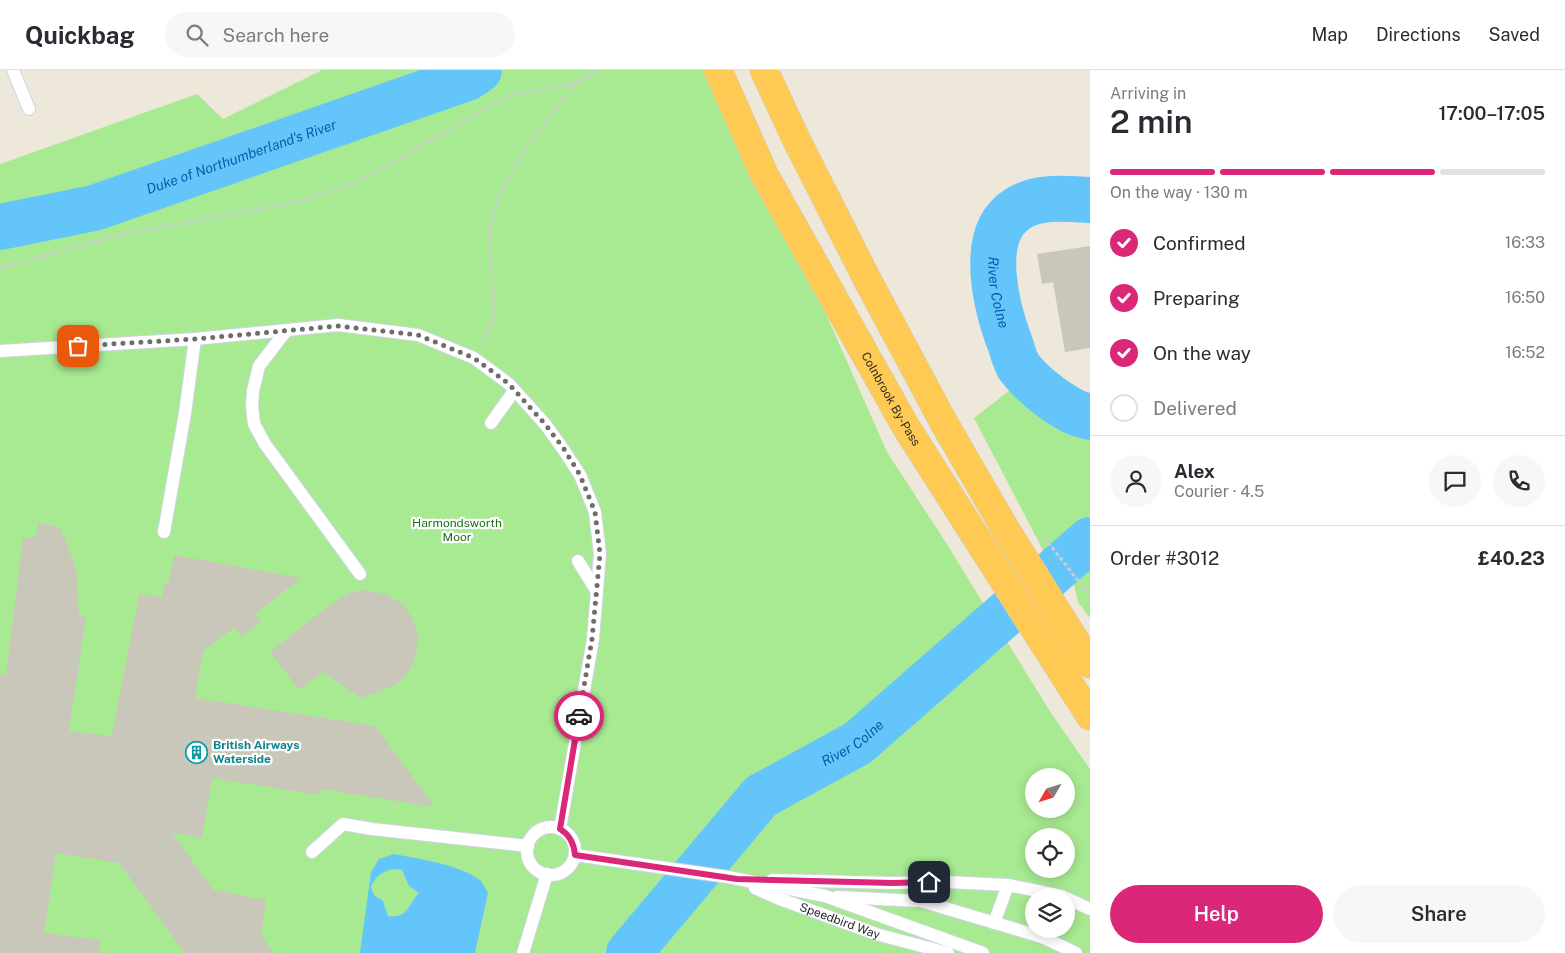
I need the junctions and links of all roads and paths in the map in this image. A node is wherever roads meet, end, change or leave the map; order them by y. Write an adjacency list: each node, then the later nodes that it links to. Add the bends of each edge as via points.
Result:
1 (13, 70): 6 (lane)
2 (598, 70): 5 (path)
3 (718, 70): 21 (highway, Colnbrook By-Pass, via 764,174 906,427)
4 (764, 70): 20 (highway, via 868,281 944,423)
5 (575, 83): 7 (path, via 508,96 362,180 300,201 111,237); 11 (path, via 527,146 498,196 490,228 495,302 493,321)
6 (29, 109)
7 (0, 268)
8 (286, 331): 9 (lane); 11 (lane, via 338,326 418,335); 17 (lane, via 259,366 252,398 254,424 265,444)
9 (195, 339): 10 (lane); 14 (lane)
10 (0, 352)
11 (474, 358): 12 (lane)
12 (514, 391): 13 (lane); 18 (lane, via 564,449 583,482 595,512 600,554)
13 (490, 423)
14 (164, 532)
15 (1043, 536): 19 (path)
16 (578, 561): 18 (lane)
17 (360, 574)
18 (596, 590): 22 (lane, via 592,639)
19 (1090, 596)
20 (1090, 664)
21 (1087, 712)
22 (560, 829): 23 (lane, via 538,831); 25 (lane, via 572,839)
23 (528, 846): 24 (lane, via 343,824); 26 (lane, via 531,863)
24 (312, 852)
25 (575, 855): 26 (lane, via 566,869); 27 (lane, Speedbird Way)
26 (546, 874): 34 (lane)
27 (732, 878): 28 (lane, Speedbird Way); 30 (lane, Speedbird Way); 35 (lane, Speedbird Way, via 867,930)
28 (1008, 885): 29 (lane, Speedbird Way); 33 (lane)
29 (1025, 888)
30 (825, 896): 33 (lane, Speedbird Way, via 921,901); 36 (lane, Speedbird Way)
31 (1075, 902): 32 (lane)
32 (1090, 909)
33 (994, 923): 37 (lane, Speedbird Way, via 1042,937)
34 (523, 953)
35 (948, 953)
36 (983, 953)
37 (1076, 953)

